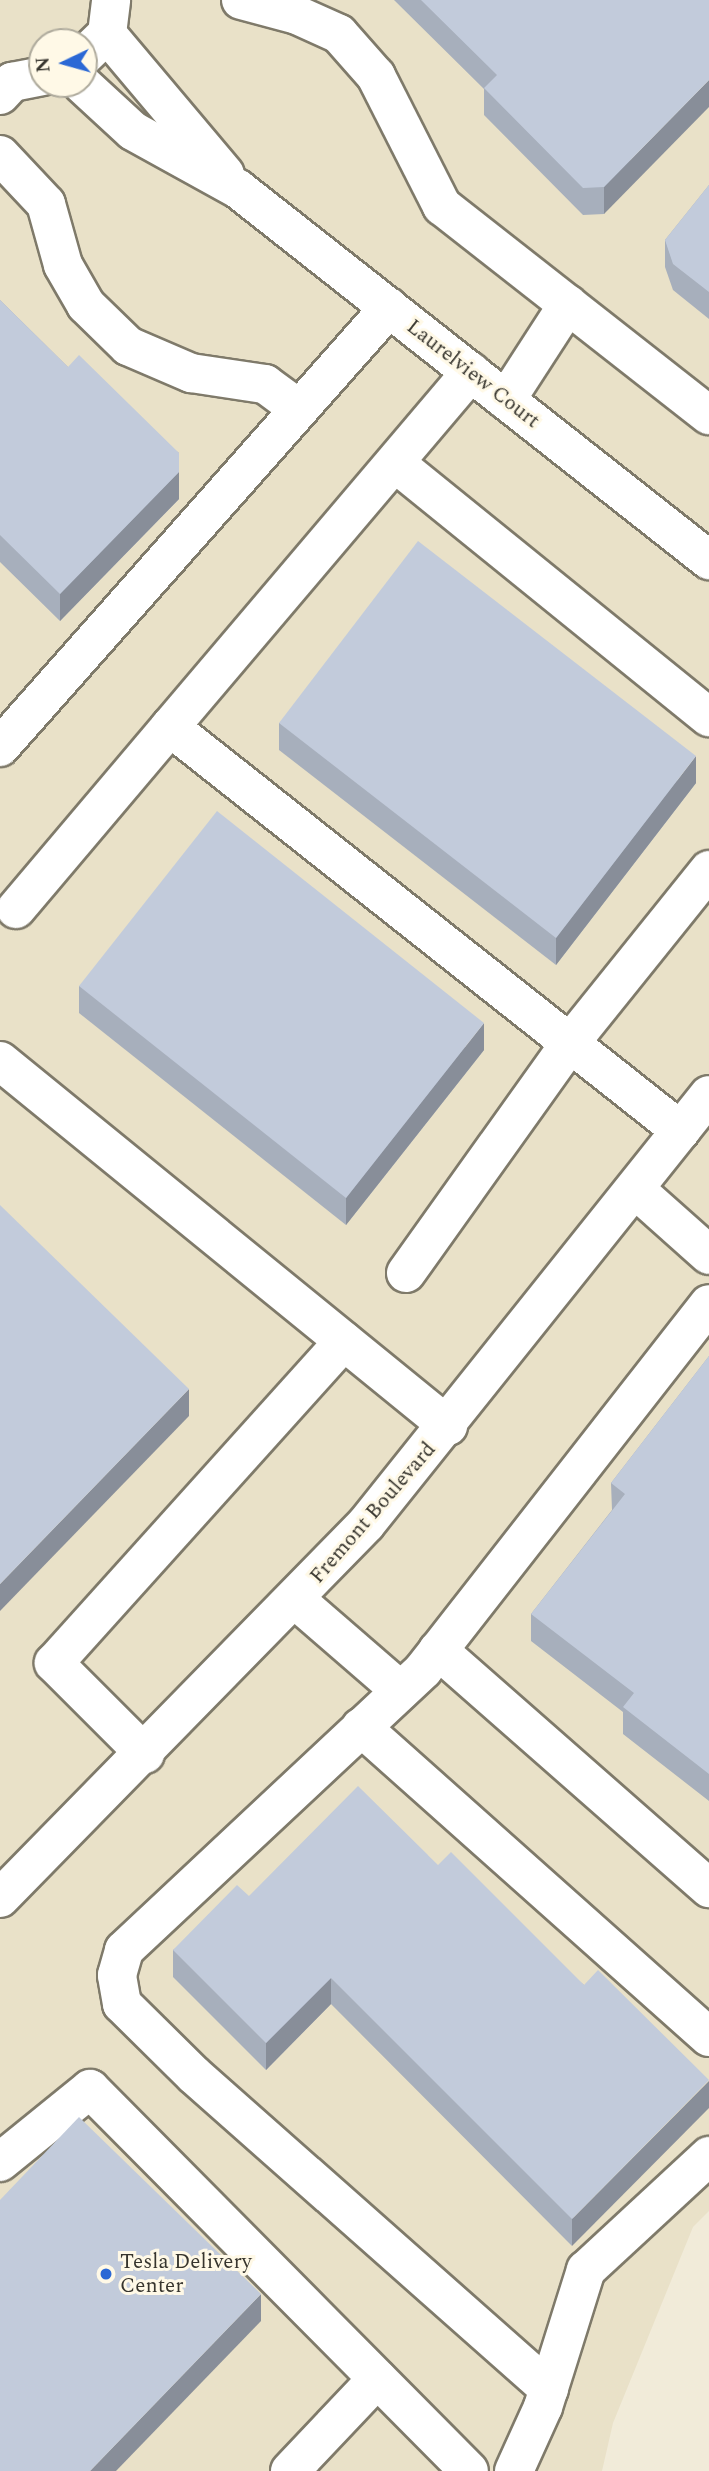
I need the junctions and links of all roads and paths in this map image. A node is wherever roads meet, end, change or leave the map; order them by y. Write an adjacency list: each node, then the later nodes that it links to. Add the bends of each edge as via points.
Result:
1 (241, 0): 8 (main road, via 297,15 339,34 376,76 442,206)
2 (101, 30): 7 (main road)
3 (28, 79): 4 (main road, via 12,82)
4 (0, 95)
5 (97, 98): 7 (main road, via 133,131)
6 (0, 155): 12 (main road, via 46,204 62,265 86,305 128,346 191,373 265,383)
7 (237, 189): 9 (main road, Laurelview Court)
8 (568, 304): 11 (main road); 13 (main road)
9 (389, 308): 10 (main road, Laurelview Court); 12 (main road)
10 (471, 372): 11 (main road, Laurelview Court); 14 (main road)
11 (506, 400): 15 (main road, Laurelview Court)
12 (299, 409): 18 (main road)
13 (709, 415)
14 (395, 463): 16 (main road); 17 (main road)
15 (709, 560)
16 (709, 717)
17 (170, 727): 20 (main road); 21 (main road)
18 (0, 747)
19 (709, 870): 21 (main road)
20 (16, 909)
21 (570, 1043): 24 (main road); 27 (main road)
22 (0, 1061): 29 (main road)
23 (709, 1095): 24 (main road, Fremont Boulevard)
24 (681, 1131): 25 (main road, Fremont Boulevard)
25 (635, 1189): 26 (main road); 30 (main road, Fremont Boulevard)
26 (709, 1255)
27 (405, 1273)
28 (709, 1304): 32 (main road)
29 (344, 1341): 30 (main road); 35 (main road, via 54,1663)
30 (448, 1426): 31 (main road, Fremont Boulevard)
31 (296, 1600): 33 (main road); 35 (main road, Fremont Boulevard)
32 (438, 1650): 33 (main road); 36 (main road)
33 (400, 1690): 34 (main road)
34 (361, 1727): 38 (main road); 42 (main road, via 124,1950 117,1975 122,2004 194,2075)
35 (145, 1754): 37 (main road, Fremont Boulevard)
36 (709, 1888)
37 (0, 1898)
38 (709, 2037)
39 (709, 2156): 42 (main road, via 586,2270)
40 (0, 2162): 41 (main road, via 90,2089)
41 (377, 2379): 43 (main road); 44 (main road)
42 (549, 2389): 45 (main road)
43 (290, 2471)
44 (469, 2471)
45 (514, 2471)

